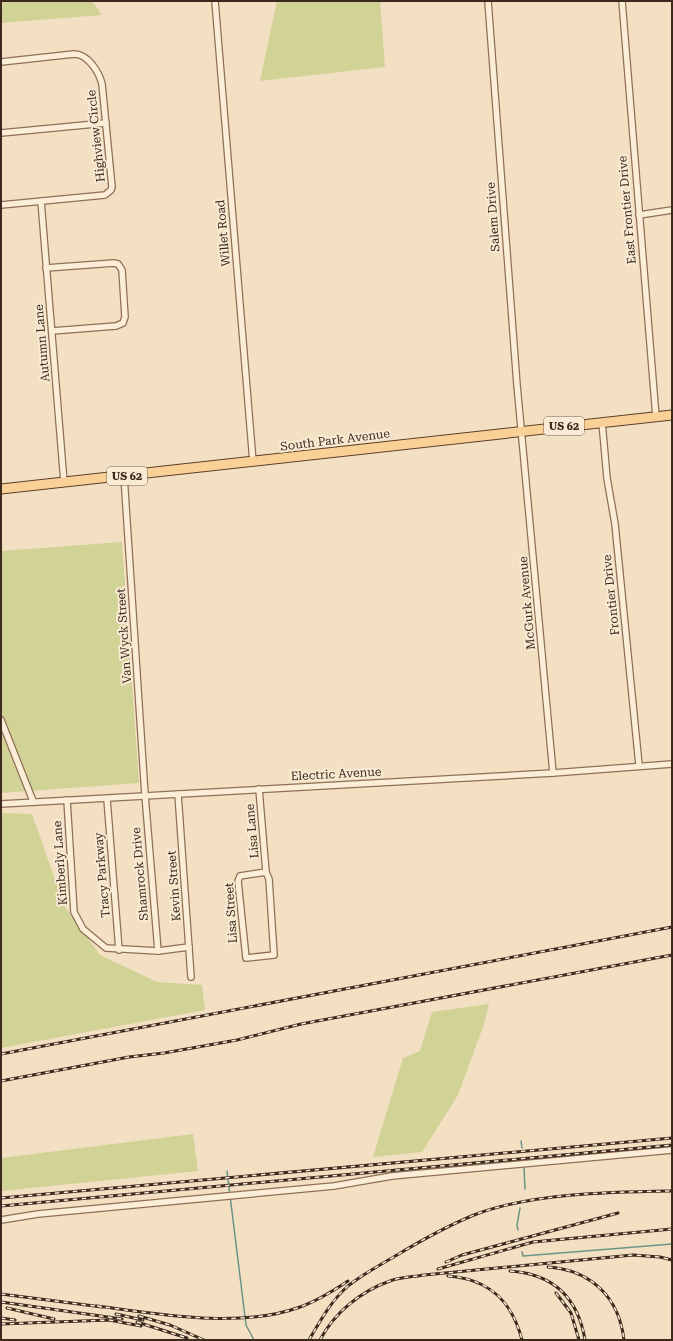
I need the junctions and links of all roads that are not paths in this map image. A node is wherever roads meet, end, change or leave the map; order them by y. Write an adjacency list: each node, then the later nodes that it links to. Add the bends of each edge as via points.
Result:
1 (215, 1): 17 (street, Willet Road)
2 (488, 1): 16 (street, Salem Drive)
3 (622, 1): 10 (street, East Frontier Drive)
4 (1, 62): 5 (street, Highview Circle, via 82,55 100,78)
5 (106, 123): 6 (street); 7 (street, Highview Circle, via 111,190 105,195)
6 (1, 133)
7 (41, 201): 8 (street, Highview Circle); 11 (street, Autumn Lane)
8 (1, 205)
9 (672, 210): 10 (street)
10 (639, 215): 14 (street, East Frontier Drive)
11 (46, 268): 12 (street, Autumn Lane); 12 (street, via 114,262 122,270 125,317 122,323 116,326)
12 (52, 331): 19 (street, Autumn Lane)
13 (672, 415): 14 (main road, South Park Avenue / US 62)
14 (656, 416): 15 (main road, South Park Avenue / US 62)
15 (602, 422): 16 (main road, South Park Avenue / US 62); 23 (street, Frontier Drive, via 607,478 616,524)
16 (522, 431): 17 (main road, South Park Avenue / US 62); 24 (street, McGurk Avenue)
17 (253, 462): 18 (main road, South Park Avenue / US 62)
18 (124, 476): 19 (main road, South Park Avenue / US 62); 27 (street, Van Wyck Street)
19 (64, 482): 20 (main road, South Park Avenue / US 62)
20 (1, 489)
21 (1, 720): 30 (street)
22 (672, 764): 23 (street, Electric Avenue)
23 (639, 765): 24 (street, Electric Avenue)
24 (552, 773): 25 (street, Electric Avenue)
25 (259, 789): 26 (street, Electric Avenue); 32 (street, Lisa Lane)
26 (178, 794): 27 (street, Electric Avenue); 33 (street, Kevin Street)
27 (145, 795): 28 (street, Electric Avenue); 35 (street, Shamrock Drive)
28 (107, 799): 29 (street, Electric Avenue); 34 (street, Tracy Parkway)
29 (67, 800): 30 (street, Electric Avenue); 34 (street, Kimberly Lane, via 74,912 82,929 106,948)
30 (33, 802): 31 (street, Electric Avenue)
31 (1, 804)
32 (266, 872): 32 (street, Lisa Street, via 246,873 240,876 238,881 246,958 274,955 269,879)
33 (189, 947): 35 (street, Kimberly Lane); 36 (street, Kevin Street)
34 (119, 950): 35 (street, Kimberly Lane)
35 (158, 951)
36 (191, 977)
37 (672, 1150): 38 (street, via 392,1176 334,1186 38,1214)
38 (1, 1220)

